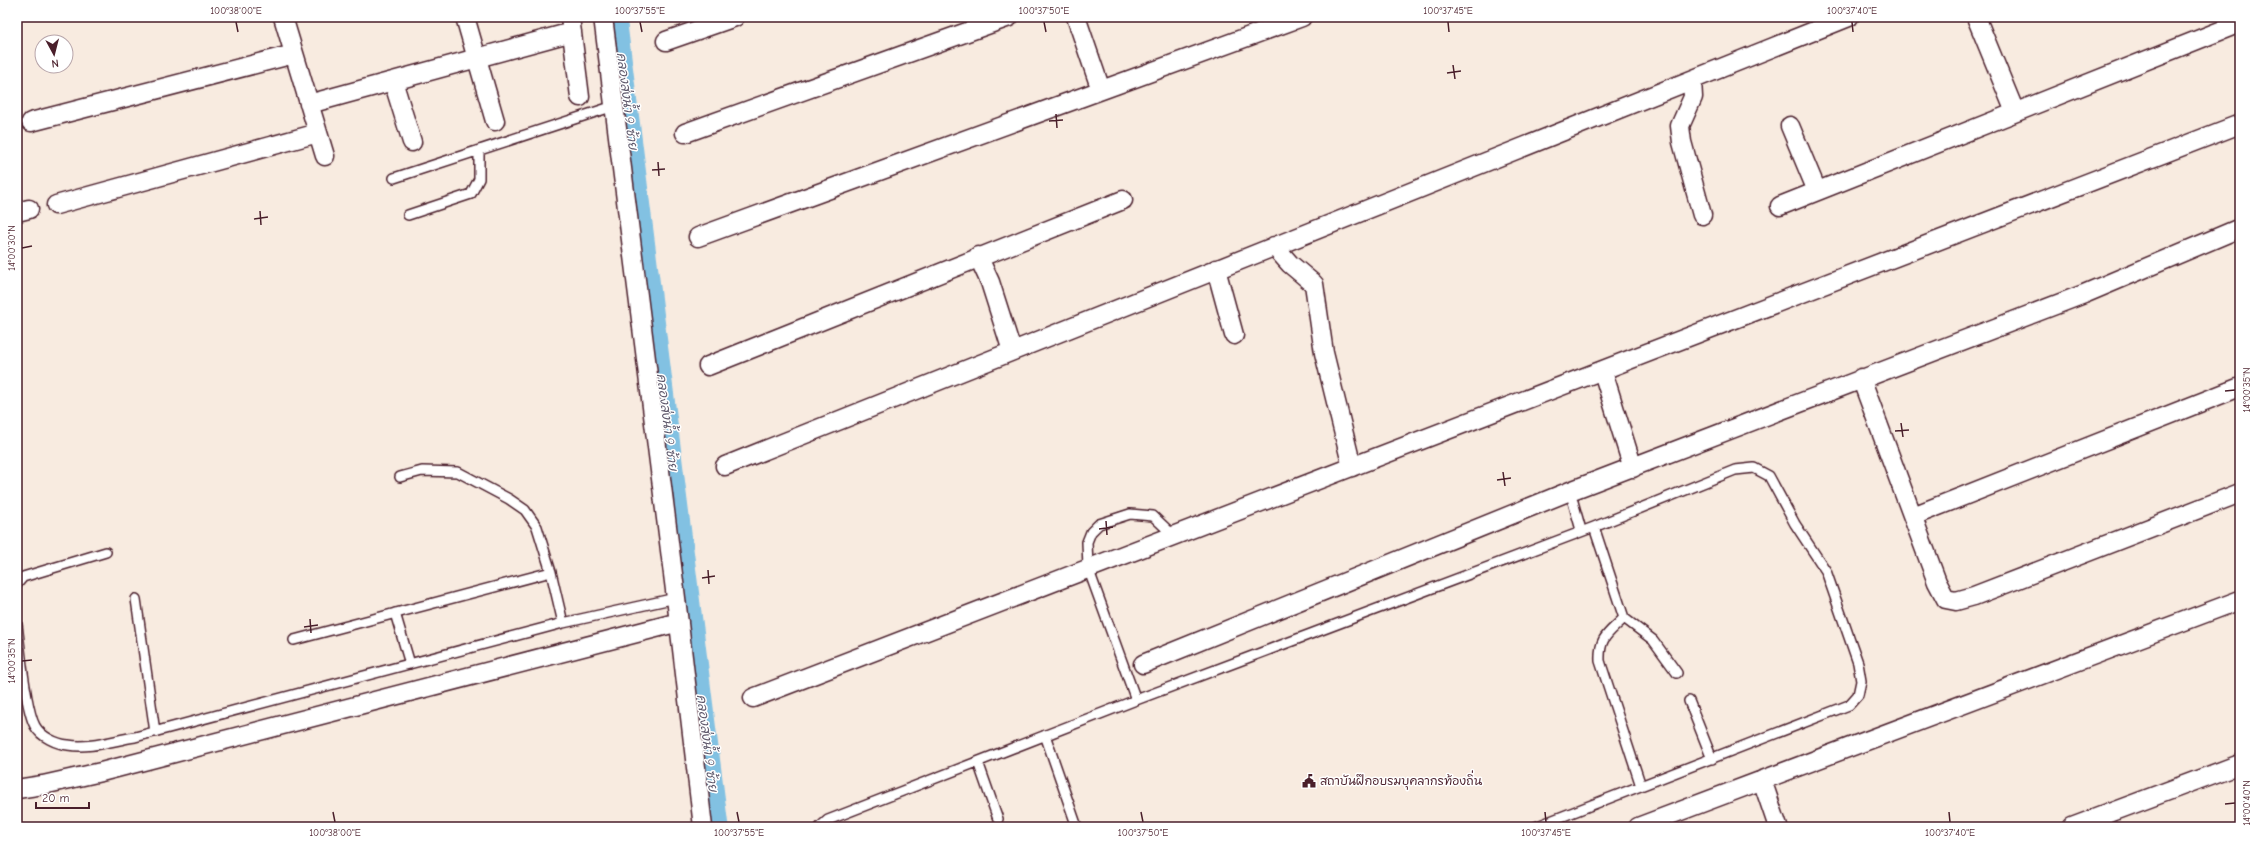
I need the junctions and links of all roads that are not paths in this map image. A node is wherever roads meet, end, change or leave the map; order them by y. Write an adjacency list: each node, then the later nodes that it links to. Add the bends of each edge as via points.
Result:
1 (282, 17): 13 (street)
2 (465, 17): 14 (street)
3 (603, 17): 20 (street)
4 (735, 17): 12 (street)
5 (1010, 17): 27 (street)
6 (1076, 17): 17 (street)
7 (1302, 17): 17 (street)
8 (1849, 17): 15 (street)
9 (1976, 17): 21 (street)
10 (2240, 22): 21 (street)
11 (571, 24): 14 (street); 18 (street)
12 (666, 41)
13 (294, 54): 19 (street); 23 (street)
14 (476, 58): 16 (street); 22 (street)
15 (1692, 80): 36 (street, via 1694,97 1680,126); 40 (street)
16 (393, 81): 19 (street); 28 (street)
17 (1101, 90): 39 (street)
18 (580, 97)
19 (309, 104): 26 (street)
20 (614, 106): 29 (lane); 63 (street)
21 (2015, 112): 32 (street)
22 (495, 121)
23 (31, 122)
24 (2240, 124): 46 (street)
25 (1790, 126): 32 (street)
26 (318, 133): 30 (street); 34 (street)
27 (685, 133)
28 (412, 142)
29 (478, 150): 31 (lane); 37 (lane, via 479,178 471,194)
30 (325, 156)
31 (394, 178)
32 (1817, 191): 35 (street)
33 (1123, 200): 41 (street)
34 (56, 205)
35 (1780, 206)
36 (1702, 214)
37 (408, 215)
38 (2240, 228): 47 (street, via 2084,294)
39 (698, 237)
40 (1274, 246): 42 (street); 50 (street, via 1290,264 1314,284 1324,353)
41 (978, 256): 44 (street, via 992,288); 45 (street)
42 (1216, 269): 43 (street); 44 (street)
43 (1234, 335)
44 (1012, 351): 49 (street)
45 (708, 366)
46 (1603, 372): 50 (street); 51 (street)
47 (1861, 378): 51 (street); 55 (street)
48 (2240, 387): 55 (street)
49 (725, 466)
50 (1352, 467): 58 (street)
51 (1633, 468): 53 (street)
52 (400, 477): 61 (lane, via 422,471 458,472 509,499 525,510 536,527)
53 (1570, 491): 57 (lane); 73 (street)
54 (2240, 493): 55 (street, via 1956,601 1946,599 1937,582)
55 (1913, 516)
56 (1594, 526): 57 (lane); 67 (lane); 80 (lane, via 1735,470 1754,468 1769,476 1795,524 1826,571 1858,663 1861,680 1858,695 1849,705)
57 (1582, 530): 76 (lane)
58 (1174, 535): 60 (street); 60 (lane, via 1153,516 1144,514 1130,514 1099,524 1091,532 1087,542)
59 (106, 552): 62 (lane, via 23,577)
60 (1088, 568): 75 (street); 76 (lane)
61 (551, 572): 66 (lane); 69 (lane)
62 (17, 584)
63 (676, 598): 68 (street); 69 (lane)
64 (136, 599): 78 (lane)
65 (2240, 600): 83 (street)
66 (396, 613): 71 (lane); 72 (lane)
67 (1624, 618): 74 (lane, via 1653,640); 84 (lane, via 1604,637 1600,646 1600,661)
68 (679, 622): 85 (street, via 101,772 43,786); 87 (street)
69 (563, 623): 72 (lane)
70 (17, 624): 78 (lane, via 29,707 35,726 47,738 68,746 85,746)
71 (294, 640)
72 (410, 664): 78 (lane)
73 (1143, 664)
74 (1677, 673)
75 (754, 698)
76 (1136, 700): 79 (lane)
77 (1689, 701): 80 (lane)
78 (155, 732)
79 (1045, 735): 81 (lane); 89 (lane)
80 (1712, 759): 84 (lane)
81 (978, 762): 86 (lane); 88 (lane, via 828,820)
82 (2240, 764): 93 (street)
83 (1762, 780): 91 (street); 92 (street)
84 (1641, 786): 90 (lane)
85 (17, 789)
86 (998, 819)
87 (703, 827)
88 (820, 827)
89 (1076, 827)
90 (1535, 827)
91 (1638, 827)
92 (1778, 827)
93 (2072, 827)

